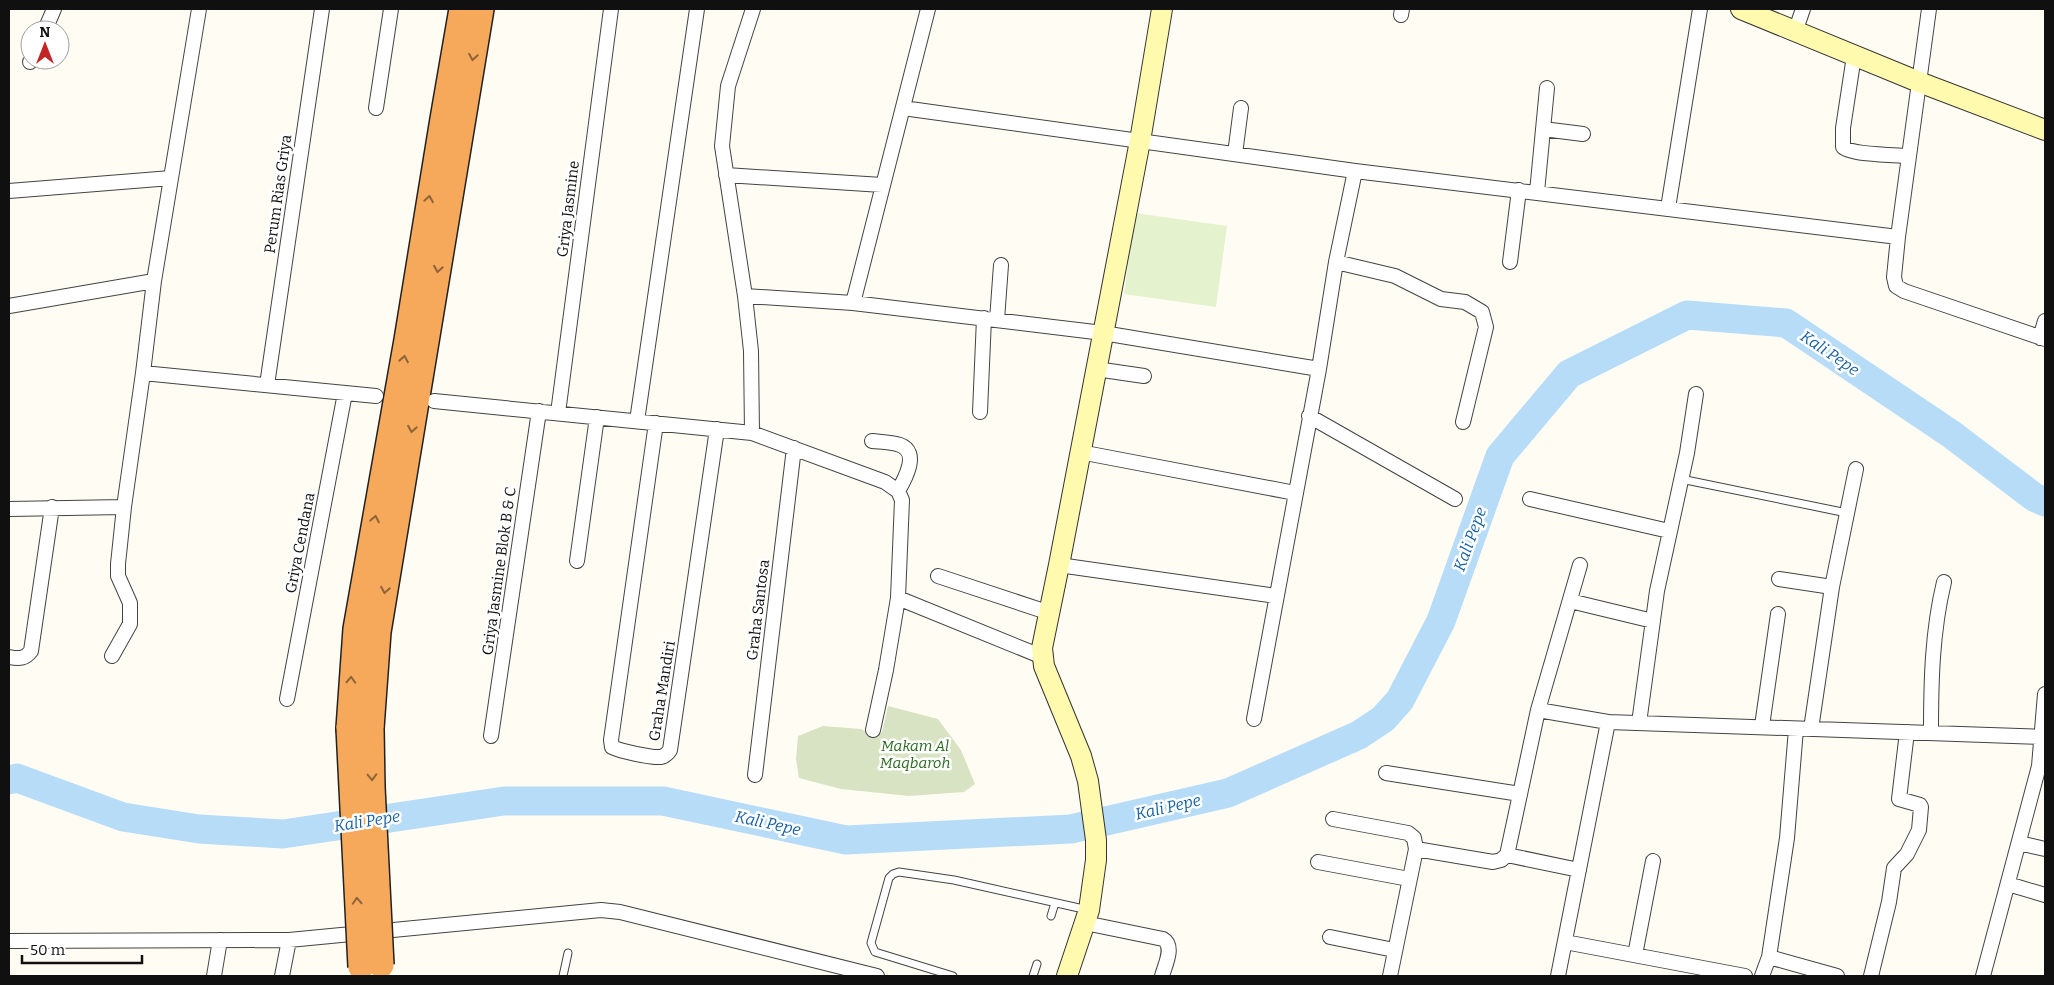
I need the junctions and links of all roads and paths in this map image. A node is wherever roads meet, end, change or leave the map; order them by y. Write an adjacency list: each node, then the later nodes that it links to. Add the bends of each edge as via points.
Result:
1 (199, 9): 30 (street)
2 (322, 9): 52 (street, Perum Rias Griya)
3 (391, 9): 19 (street)
4 (462, 9): 104 (highway, one-way to 4, via 356,629)
5 (481, 9): 104 (highway, one-way to 104)
6 (611, 9): 59 (street, Griya Jasmine)
7 (696, 9): 62 (street)
8 (753, 9): 29 (street, via 728,86 722,146)
9 (928, 9): 20 (street)
10 (1162, 9): 25 (street)
11 (1700, 9): 35 (street)
12 (1742, 9): 15 (street)
13 (1803, 9): 15 (street)
14 (1929, 9): 17 (street)
15 (1795, 32): 16 (street)
16 (1854, 56): 17 (street); 27 (street, via 1843,147 1846,150)
17 (1919, 82): 23 (street); 27 (street)
18 (1547, 88): 22 (street)
19 (376, 108)
20 (904, 108): 25 (street); 31 (street)
21 (1241, 108): 26 (street)
22 (1543, 129): 24 (street); 34 (street)
23 (2045, 130)
24 (1583, 134)
25 (1140, 141): 26 (street); 46 (street)
26 (1236, 154): 28 (street)
27 (1909, 156): 36 (street)
28 (1355, 171): 32 (street); 37 (street)
29 (726, 176): 31 (street); 41 (street)
30 (170, 178): 33 (street); 40 (street)
31 (882, 185): 42 (street)
32 (1518, 190): 34 (street); 38 (street)
33 (9, 191)
34 (1537, 192): 35 (street)
35 (1668, 208): 36 (street)
36 (1898, 237): 47 (street, via 1896,286)
37 (1336, 262): 49 (street); 63 (street, via 1395,276 1441,299 1465,302 1482,312 1486,327)
38 (1510, 262)
39 (1001, 265): 44 (street)
40 (154, 281): 43 (street); 50 (street)
41 (745, 296): 42 (street); 66 (street, via 752,367)
42 (853, 303): 44 (street)
43 (9, 306)
44 (991, 319): 46 (street); 58 (street)
45 (2045, 321): 47 (street)
46 (1102, 333): 48 (street); 49 (street)
47 (2043, 339)
48 (1096, 368): 51 (street); 69 (street)
49 (1319, 369): 60 (street)
50 (143, 372): 52 (street); 77 (street)
51 (1144, 376)
52 (267, 385): 53 (street)
53 (345, 393): 55 (street); 98 (street, Griya Cendana)
54 (1696, 394): 71 (street)
55 (376, 396)
56 (434, 401): 57 (street)
57 (539, 411): 59 (street); 110 (street, Griya Jasmine Blok B & C)
58 (980, 412)
59 (558, 413): 61 (street)
60 (1310, 416): 73 (street); 74 (street)
61 (597, 417): 62 (street); 81 (street)
62 (637, 421): 64 (street)
63 (1463, 422)
64 (656, 423): 65 (street); 65 (street, Graha Mandiri, via 611,740 612,747 619,751 661,757 670,750)
65 (717, 429): 66 (street)
66 (752, 433): 68 (street)
67 (872, 441): 72 (street, via 901,445 907,450 909,466)
68 (794, 448): 72 (street, via 885,482); 113 (street, Graha Santosa)
69 (1080, 452): 73 (street); 82 (street)
70 (1856, 470): 79 (street)
71 (1681, 479): 79 (lane); 80 (street)
72 (898, 491): 89 (street, via 903,511)
73 (1295, 493): 88 (street)
74 (1455, 499)
75 (1530, 499): 80 (street)
76 (52, 507): 77 (street); 78 (street); 95 (street, via 31,651 26,657)
77 (124, 507): 94 (street, via 118,576 130,603 131,614 130,624)
78 (9, 508)
79 (1847, 513): 87 (street)
80 (1670, 531): 93 (street)
81 (577, 561)
82 (1059, 565): 88 (street); 91 (street)
83 (1580, 565): 90 (street)
84 (938, 576): 91 (street)
85 (1779, 579): 87 (street)
86 (1944, 582): 109 (street, via 1931,665)
87 (1832, 586): 106 (street)
88 (1276, 596): 100 (street)
89 (898, 598): 96 (street); 107 (street)
90 (1570, 601): 93 (street); 99 (street)
91 (1050, 613): 96 (street)
92 (1778, 614): 103 (street)
93 (1653, 621): 102 (street)
94 (112, 656)
95 (9, 657)
96 (1042, 657): 128 (street, via 1088,781 1096,860)
97 (2045, 694): 111 (street)
98 (287, 698)
99 (1538, 710): 101 (street); 114 (street)
100 (1254, 719)
101 (1608, 722): 102 (street); 122 (street)
102 (1639, 723): 103 (street)
103 (1762, 726): 105 (street)
104 (360, 728): 139 (highway, bridge, via 351,792)
105 (1796, 729): 106 (street); 137 (street, via 1787,838)
106 (1811, 729): 108 (street)
107 (873, 730)
108 (1906, 732): 109 (street); 153 (street, via 1899,799 1920,805 1919,830 1907,854 1894,868)
109 (1931, 733): 111 (street)
110 (491, 736)
111 (2043, 737): 116 (street, via 2040,766)
112 (1386, 773): 114 (street)
113 (755, 775)
114 (1520, 794): 119 (street)
115 (1333, 819): 117 (street, via 1408,833 1414,838)
116 (2019, 843): 118 (street); 124 (street)
117 (1416, 849): 119 (street, via 1493,862); 123 (street)
118 (2045, 849)
119 (1507, 854): 122 (street)
120 (1653, 861): 136 (street)
121 (1318, 862): 123 (street)
122 (1579, 870): 133 (street)
123 (1409, 879): 134 (street)
124 (2008, 884): 125 (street); 154 (street)
125 (2045, 895)
126 (1056, 903): 127 (lane); 128 (lane); 144 (lane, via 954,880 899,872 893,874 889,878 872,948)
127 (1052, 916)
128 (1087, 916): 146 (street); 147 (street, via 1167,941 1169,952)
129 (1330, 938): 134 (street)
130 (220, 940): 131 (street); 132 (street); 140 (street)
131 (289, 940): 141 (street); 143 (street, via 601,910)
132 (9, 941)
133 (1565, 942): 136 (street); 149 (street)
134 (1394, 950): 148 (street)
135 (568, 952): 142 (lane)
136 (1635, 956): 150 (street)
137 (1769, 957): 151 (street); 152 (street)
138 (1037, 964): 145 (lane)
139 (371, 971)
140 (214, 976)
141 (282, 976)
142 (563, 976)
143 (877, 976)
144 (953, 976)
145 (1033, 976)
146 (1068, 976)
147 (1162, 976)
148 (1390, 976)
149 (1558, 976)
150 (1745, 976)
151 (1762, 976)
152 (1837, 976)
153 (1871, 976)
154 (1983, 976)

